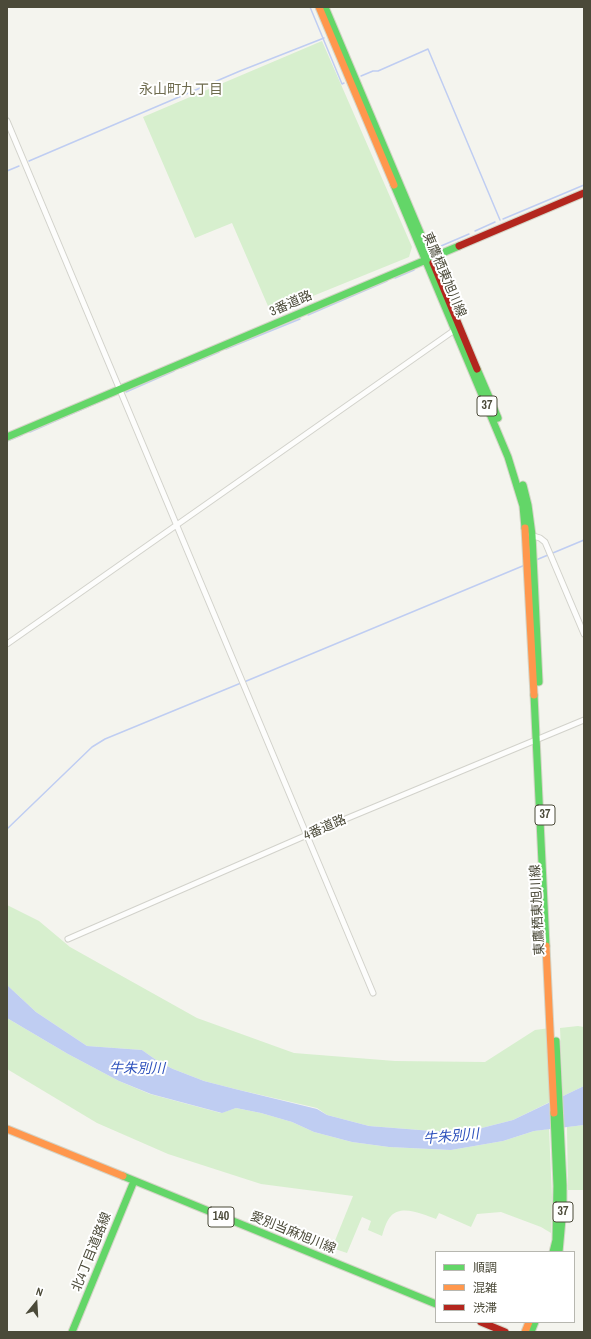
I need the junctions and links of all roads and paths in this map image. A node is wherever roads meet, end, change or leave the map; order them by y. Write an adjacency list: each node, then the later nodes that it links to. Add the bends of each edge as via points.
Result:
1 (319, 7): 5 (main road, 東鷹栖東旭川線 / 37)
2 (325, 7): 5 (main road, 東鷹栖東旭川線 / 37)
3 (7, 121): 7 (street)
4 (584, 193): 5 (main road, 3番道路)
5 (428, 259): 6 (main road, 東鷹栖東旭川線 / 37); 7 (main road, 3番道路)
6 (457, 328): 9 (street); 10 (main road, 東鷹栖東旭川線 / 37, via 508,457)
7 (120, 389): 8 (main road, 3番道路); 9 (street)
8 (7, 437)
9 (177, 525): 12 (street); 15 (street)
10 (529, 535): 11 (street, via 546,542); 14 (main road, 東鷹栖東旭川線 / 37)
11 (584, 634)
12 (7, 644)
13 (584, 720): 14 (street, 4番道路)
14 (539, 739): 15 (street, 4番道路); 19 (main road, 東鷹栖東旭川線 / 37)
15 (307, 836): 16 (street, 4番道路); 17 (street)
16 (68, 939)
17 (373, 993)
18 (7, 1129): 20 (main road, 愛別当麻旭川線 / 140)
19 (560, 1173): 21 (main road, 東鷹栖東旭川線 / 37); 22 (main road, 東鷹栖東旭川線 / 37, via 564,1204)
20 (134, 1181): 23 (main road, 愛別当麻旭川線 / 140); 25 (main road, 北4丁目道路線)
21 (553, 1251)
22 (559, 1251)
23 (435, 1304)
24 (483, 1323): 26 (main road)
25 (72, 1332)
26 (505, 1332)

